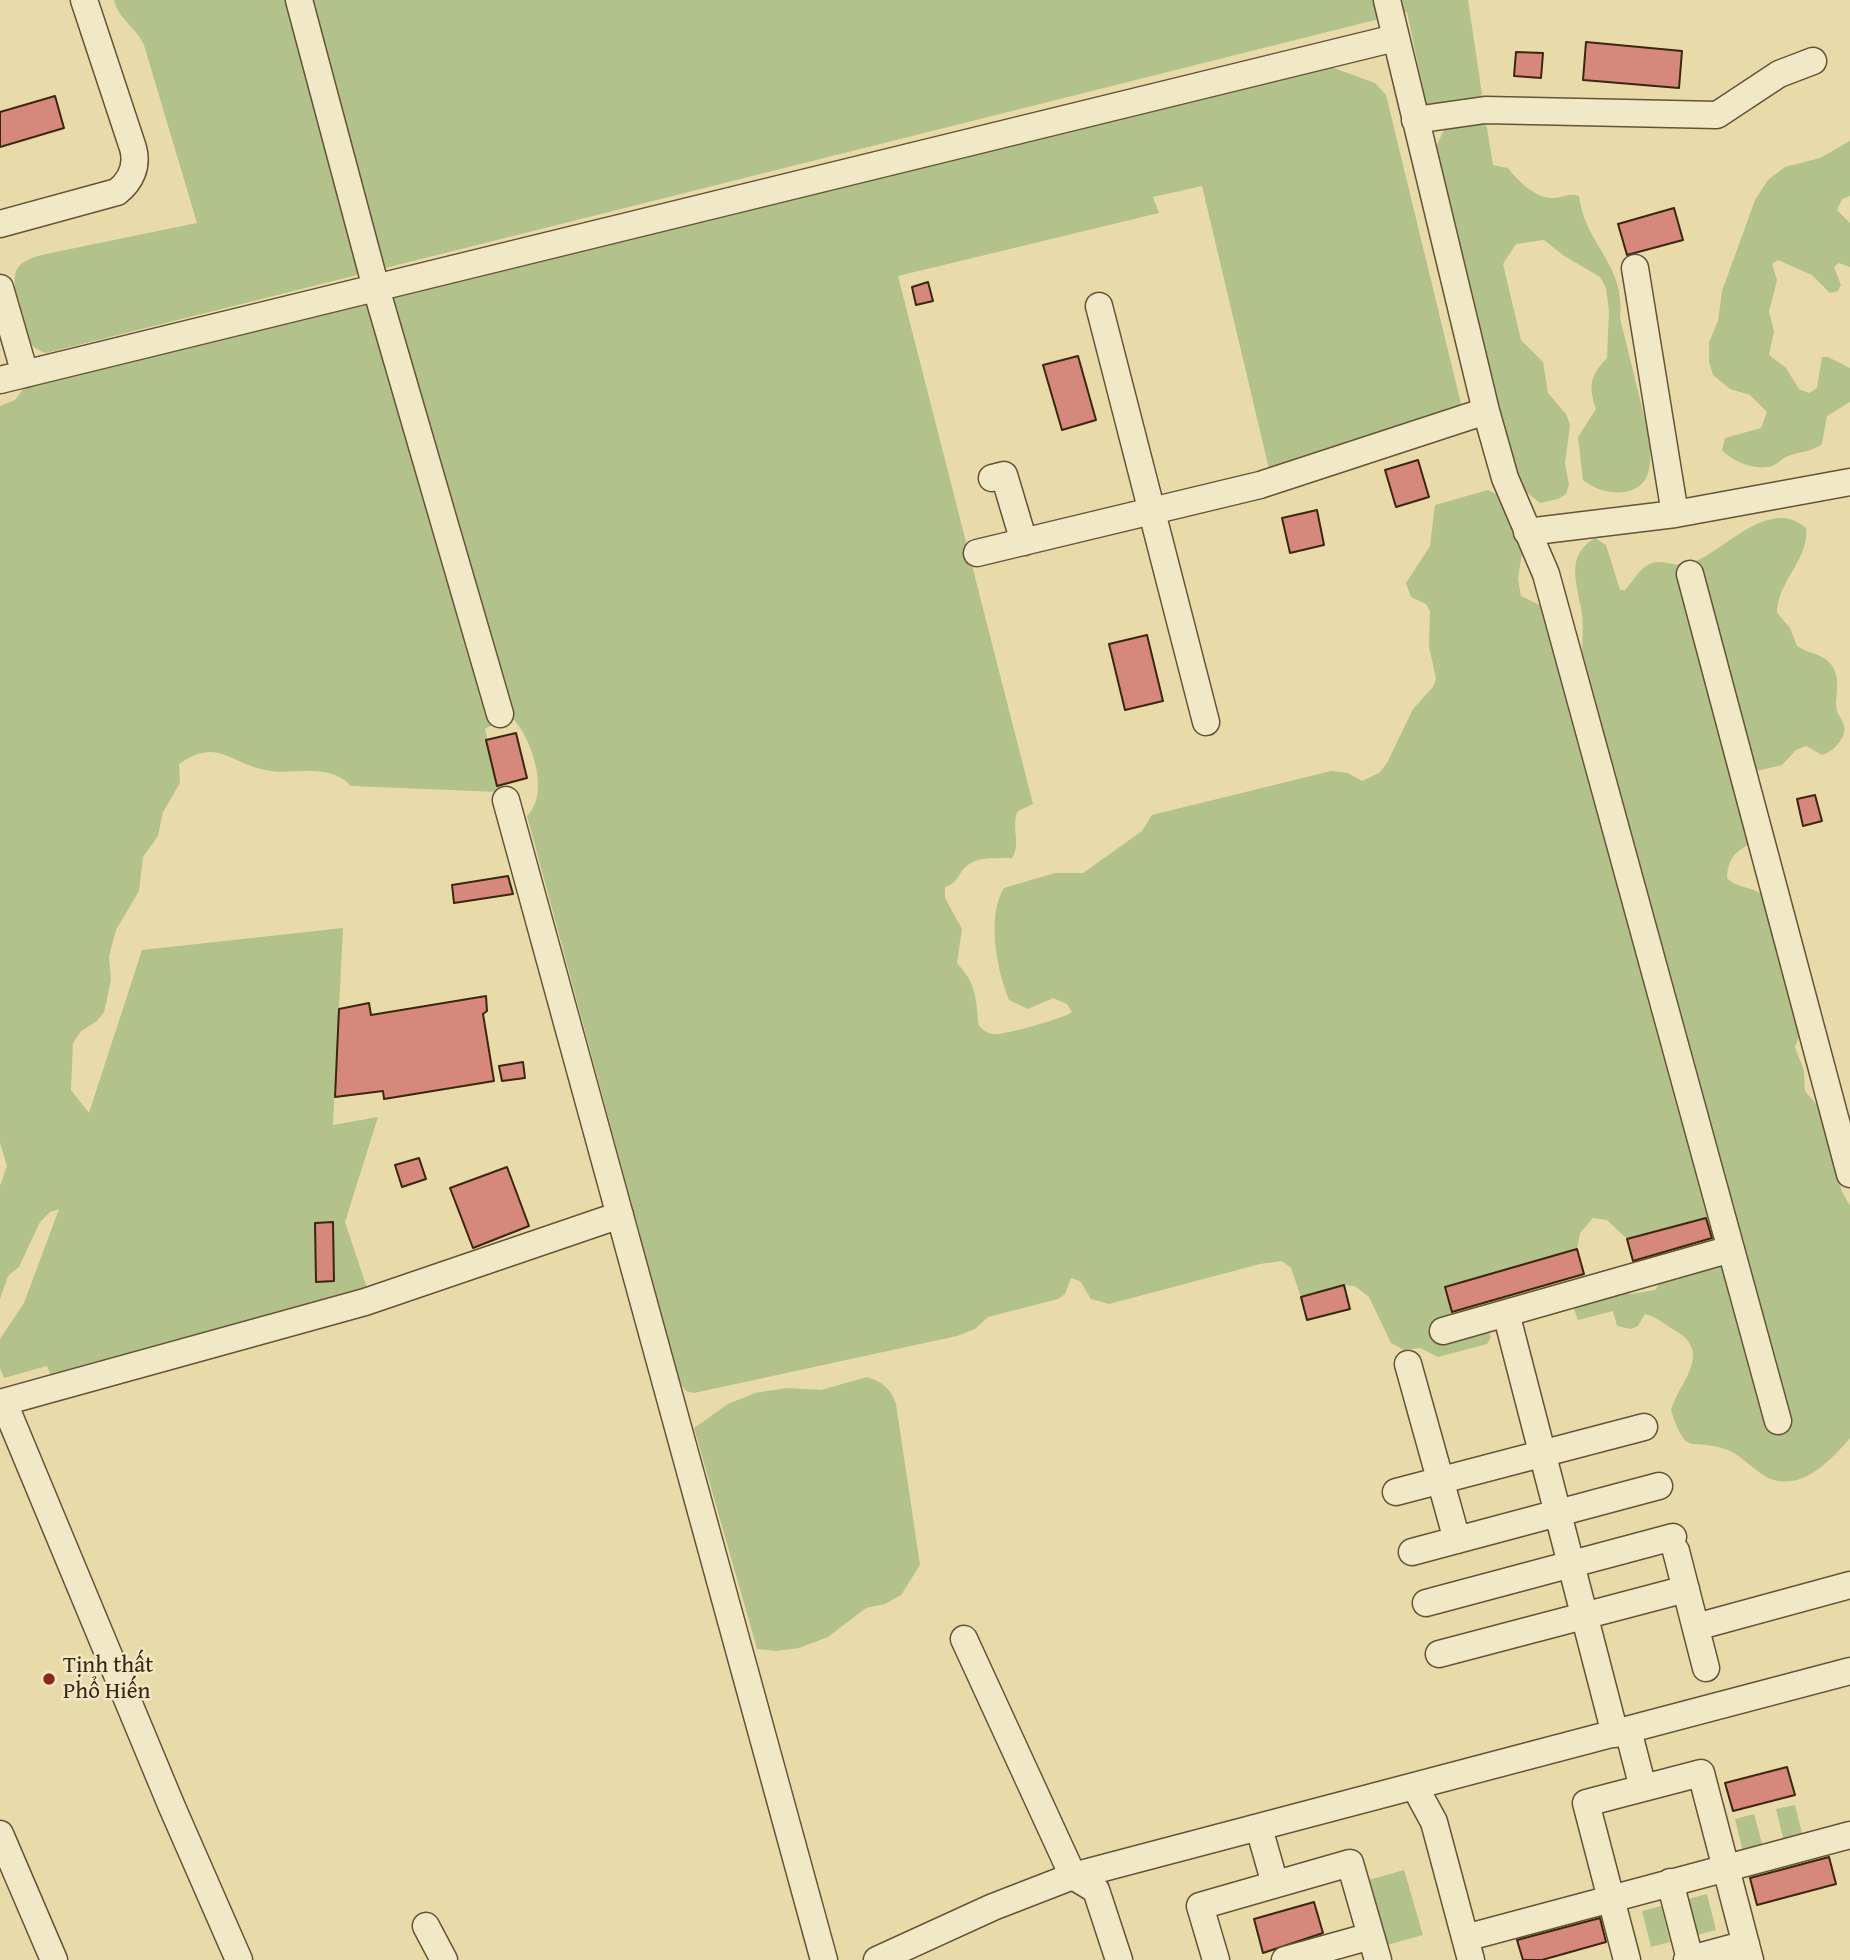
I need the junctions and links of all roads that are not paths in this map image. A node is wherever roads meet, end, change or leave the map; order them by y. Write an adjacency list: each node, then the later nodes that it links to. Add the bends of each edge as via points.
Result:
1 (84, 0): 7 (street, via 135,166 117,192)
2 (299, 0): 10 (street)
3 (1387, 0): 4 (street)
4 (1395, 38): 6 (street); 10 (street)
5 (1812, 61): 6 (street, via 1779,74 1717,114 1485,110)
6 (1415, 120): 13 (street)
7 (0, 224)
8 (1635, 268): 17 (street)
9 (0, 288): 12 (street)
10 (376, 288): 12 (street); 22 (street)
11 (1099, 306): 16 (street)
12 (10, 378)
13 (1486, 411): 16 (street, via 1260,485); 18 (street, via 1505,478)
14 (992, 478): 19 (street, via 1004,475)
15 (1850, 482): 17 (street)
16 (1152, 511): 19 (street); 23 (street)
17 (1675, 514): 18 (street)
18 (1527, 532): 27 (street, via 1549,582)
19 (1024, 542): 20 (street)
20 (977, 553)
21 (1690, 574): 25 (street)
22 (500, 714)
23 (1206, 722)
24 (506, 800): 26 (street)
25 (1850, 1174)
26 (620, 1215): 31 (street, via 365,1302); 71 (street)
27 (1731, 1250): 28 (street); 32 (street)
28 (1506, 1313): 29 (street); 34 (street)
29 (1443, 1331)
30 (1408, 1364): 35 (street)
31 (2, 1403): 69 (street)
32 (1778, 1422)
33 (1644, 1427): 34 (street)
34 (1542, 1454): 35 (street); 38 (street)
35 (1440, 1480): 37 (street); 39 (street)
36 (1659, 1486): 38 (street)
37 (1396, 1492)
38 (1558, 1513): 39 (street); 41 (street)
39 (1457, 1540): 40 (street)
40 (1412, 1552)
41 (1571, 1564): 43 (street, via 1674,1544); 44 (street); 45 (street)
42 (1850, 1585): 46 (street)
43 (1686, 1589): 45 (street); 46 (street)
44 (1426, 1603)
45 (1584, 1615): 48 (street); 51 (street)
46 (1696, 1627): 49 (street)
47 (964, 1639): 58 (street)
48 (1439, 1654)
49 (1706, 1668)
50 (1850, 1671): 51 (street)
51 (1621, 1732): 52 (street); 53 (street)
52 (1415, 1787): 54 (street); 64 (street, via 1434,1822)
53 (1643, 1788): 57 (street, via 1701,1773); 61 (street, via 1586,1803)
54 (1259, 1828): 58 (street); 60 (street)
55 (0, 1834): 68 (street)
56 (1850, 1835): 57 (street)
57 (1726, 1867): 59 (street); 65 (street)
58 (1073, 1876): 72 (street); 73 (street, via 1096,1890)
59 (1670, 1882): 61 (street); 67 (street)
60 (1275, 1884): 63 (street, via 1350,1863); 74 (street, via 1200,1906)
61 (1611, 1898): 64 (street); 75 (street)
62 (426, 1926): 70 (street)
63 (1374, 1948): 66 (street)
64 (1468, 1949)
65 (1748, 1952): 67 (street)
66 (1298, 1958)
67 (1702, 1958)
68 (54, 1960)
69 (239, 1960)
70 (444, 1960)
71 (824, 1960)
72 (877, 1960)
73 (1119, 1960)
74 (1216, 1960)
75 (1627, 1960)

